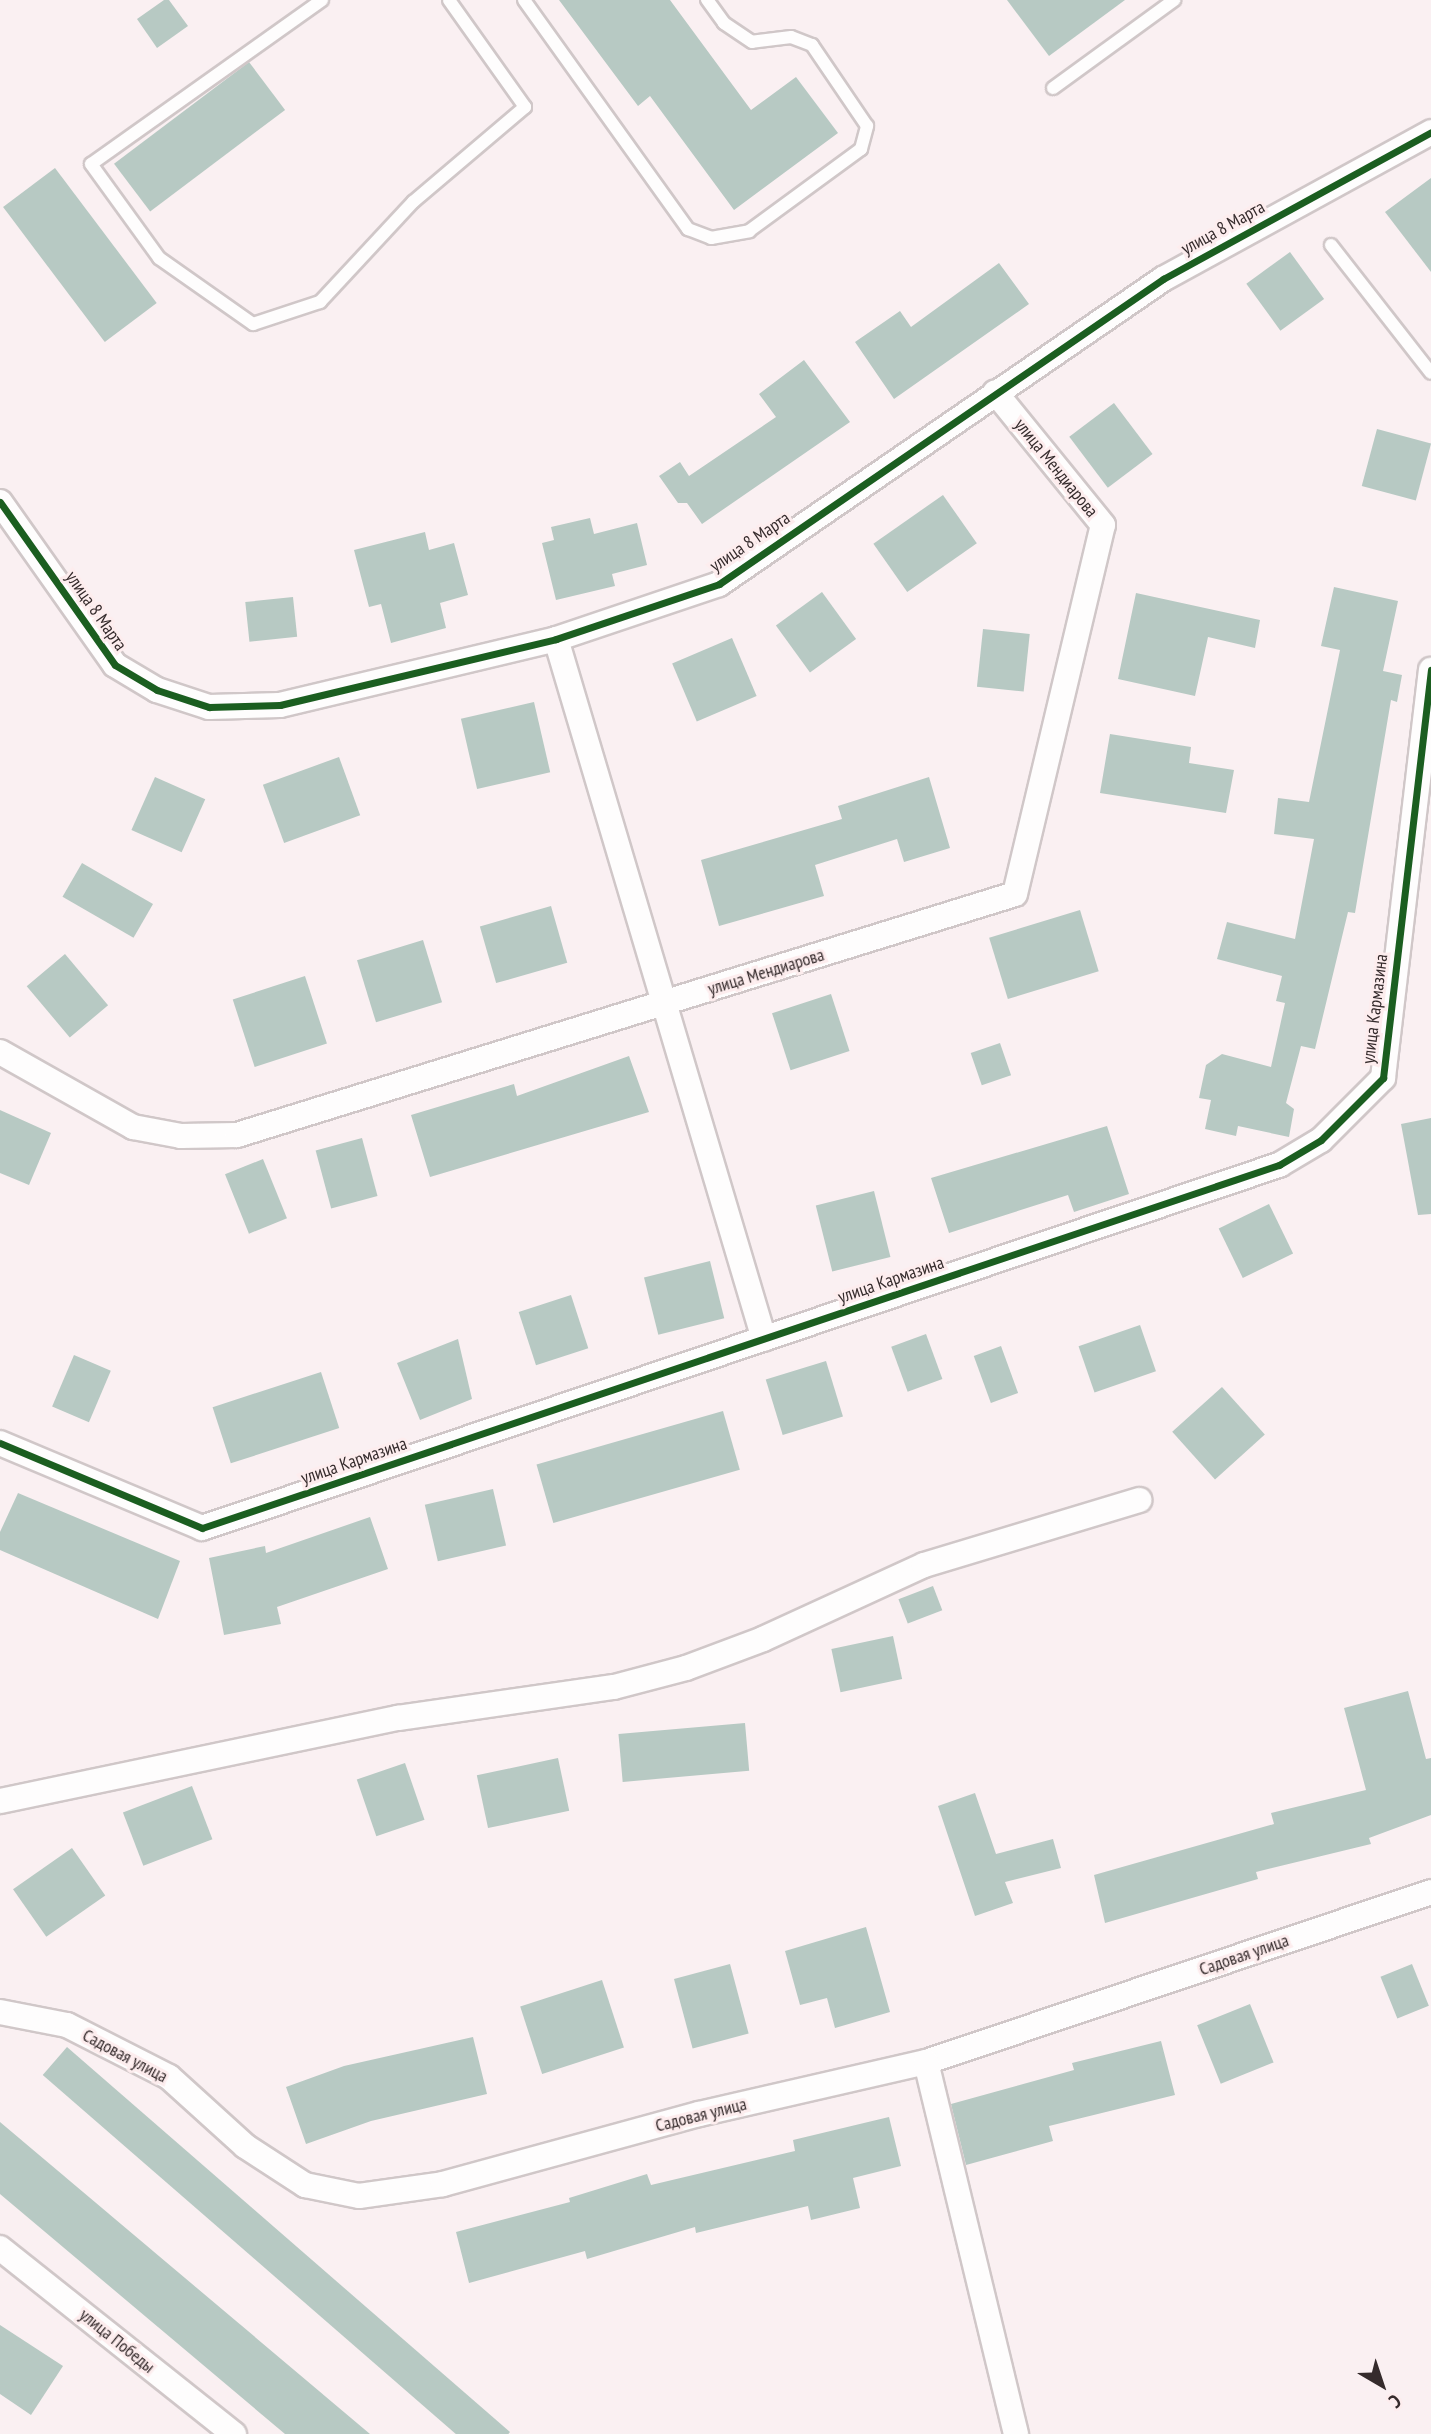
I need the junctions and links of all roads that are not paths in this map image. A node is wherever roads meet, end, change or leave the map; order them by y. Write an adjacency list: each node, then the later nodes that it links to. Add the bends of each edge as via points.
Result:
1 (322, 0): 2 (lane, via 91,164 159,257 253,324 320,302 413,202 525,107)
2 (449, 0)
3 (524, 0): 4 (lane, via 688,229 711,238 749,230 861,149 867,126 812,45 791,37 752,42 724,23)
4 (707, 0)
5 (1174, 0): 6 (lane)
6 (1053, 88)
7 (1431, 132): 10 (street, улица 8 Марта, via 1163,279)
8 (1331, 245): 9 (lane)
9 (1431, 373)
10 (995, 392): 12 (street, улица 8 Марта, via 719,584); 14 (street, улица Мендиарова, via 1103,525 1015,894)
11 (0, 502): 12 (street, улица 8 Марта, via 115,665 157,690 209,707 280,705)
12 (556, 639): 14 (street)
13 (1431, 670): 16 (street, улица Кармазина, via 1383,1078 1355,1109 1321,1140 1279,1165)
14 (664, 1003): 15 (street, улица Мендиарова, via 237,1135 181,1136 133,1127); 16 (street)
15 (0, 1052)
16 (764, 1339): 17 (street, улица Кармазина, via 202,1528)
17 (0, 1443)
18 (1139, 1500): 19 (street, via 924,1565 763,1639 686,1668 614,1686 398,1718)
19 (0, 1801)
20 (1431, 1892): 22 (street, Садовая улица)
21 (0, 2012): 22 (street, Садовая улица, via 66,2025 101,2042 169,2077 245,2146 305,2185 359,2196 443,2184 699,2114)
22 (926, 2062): 25 (street)
23 (0, 2248): 24 (street, улица Победы)
24 (234, 2434)
25 (1016, 2434)

